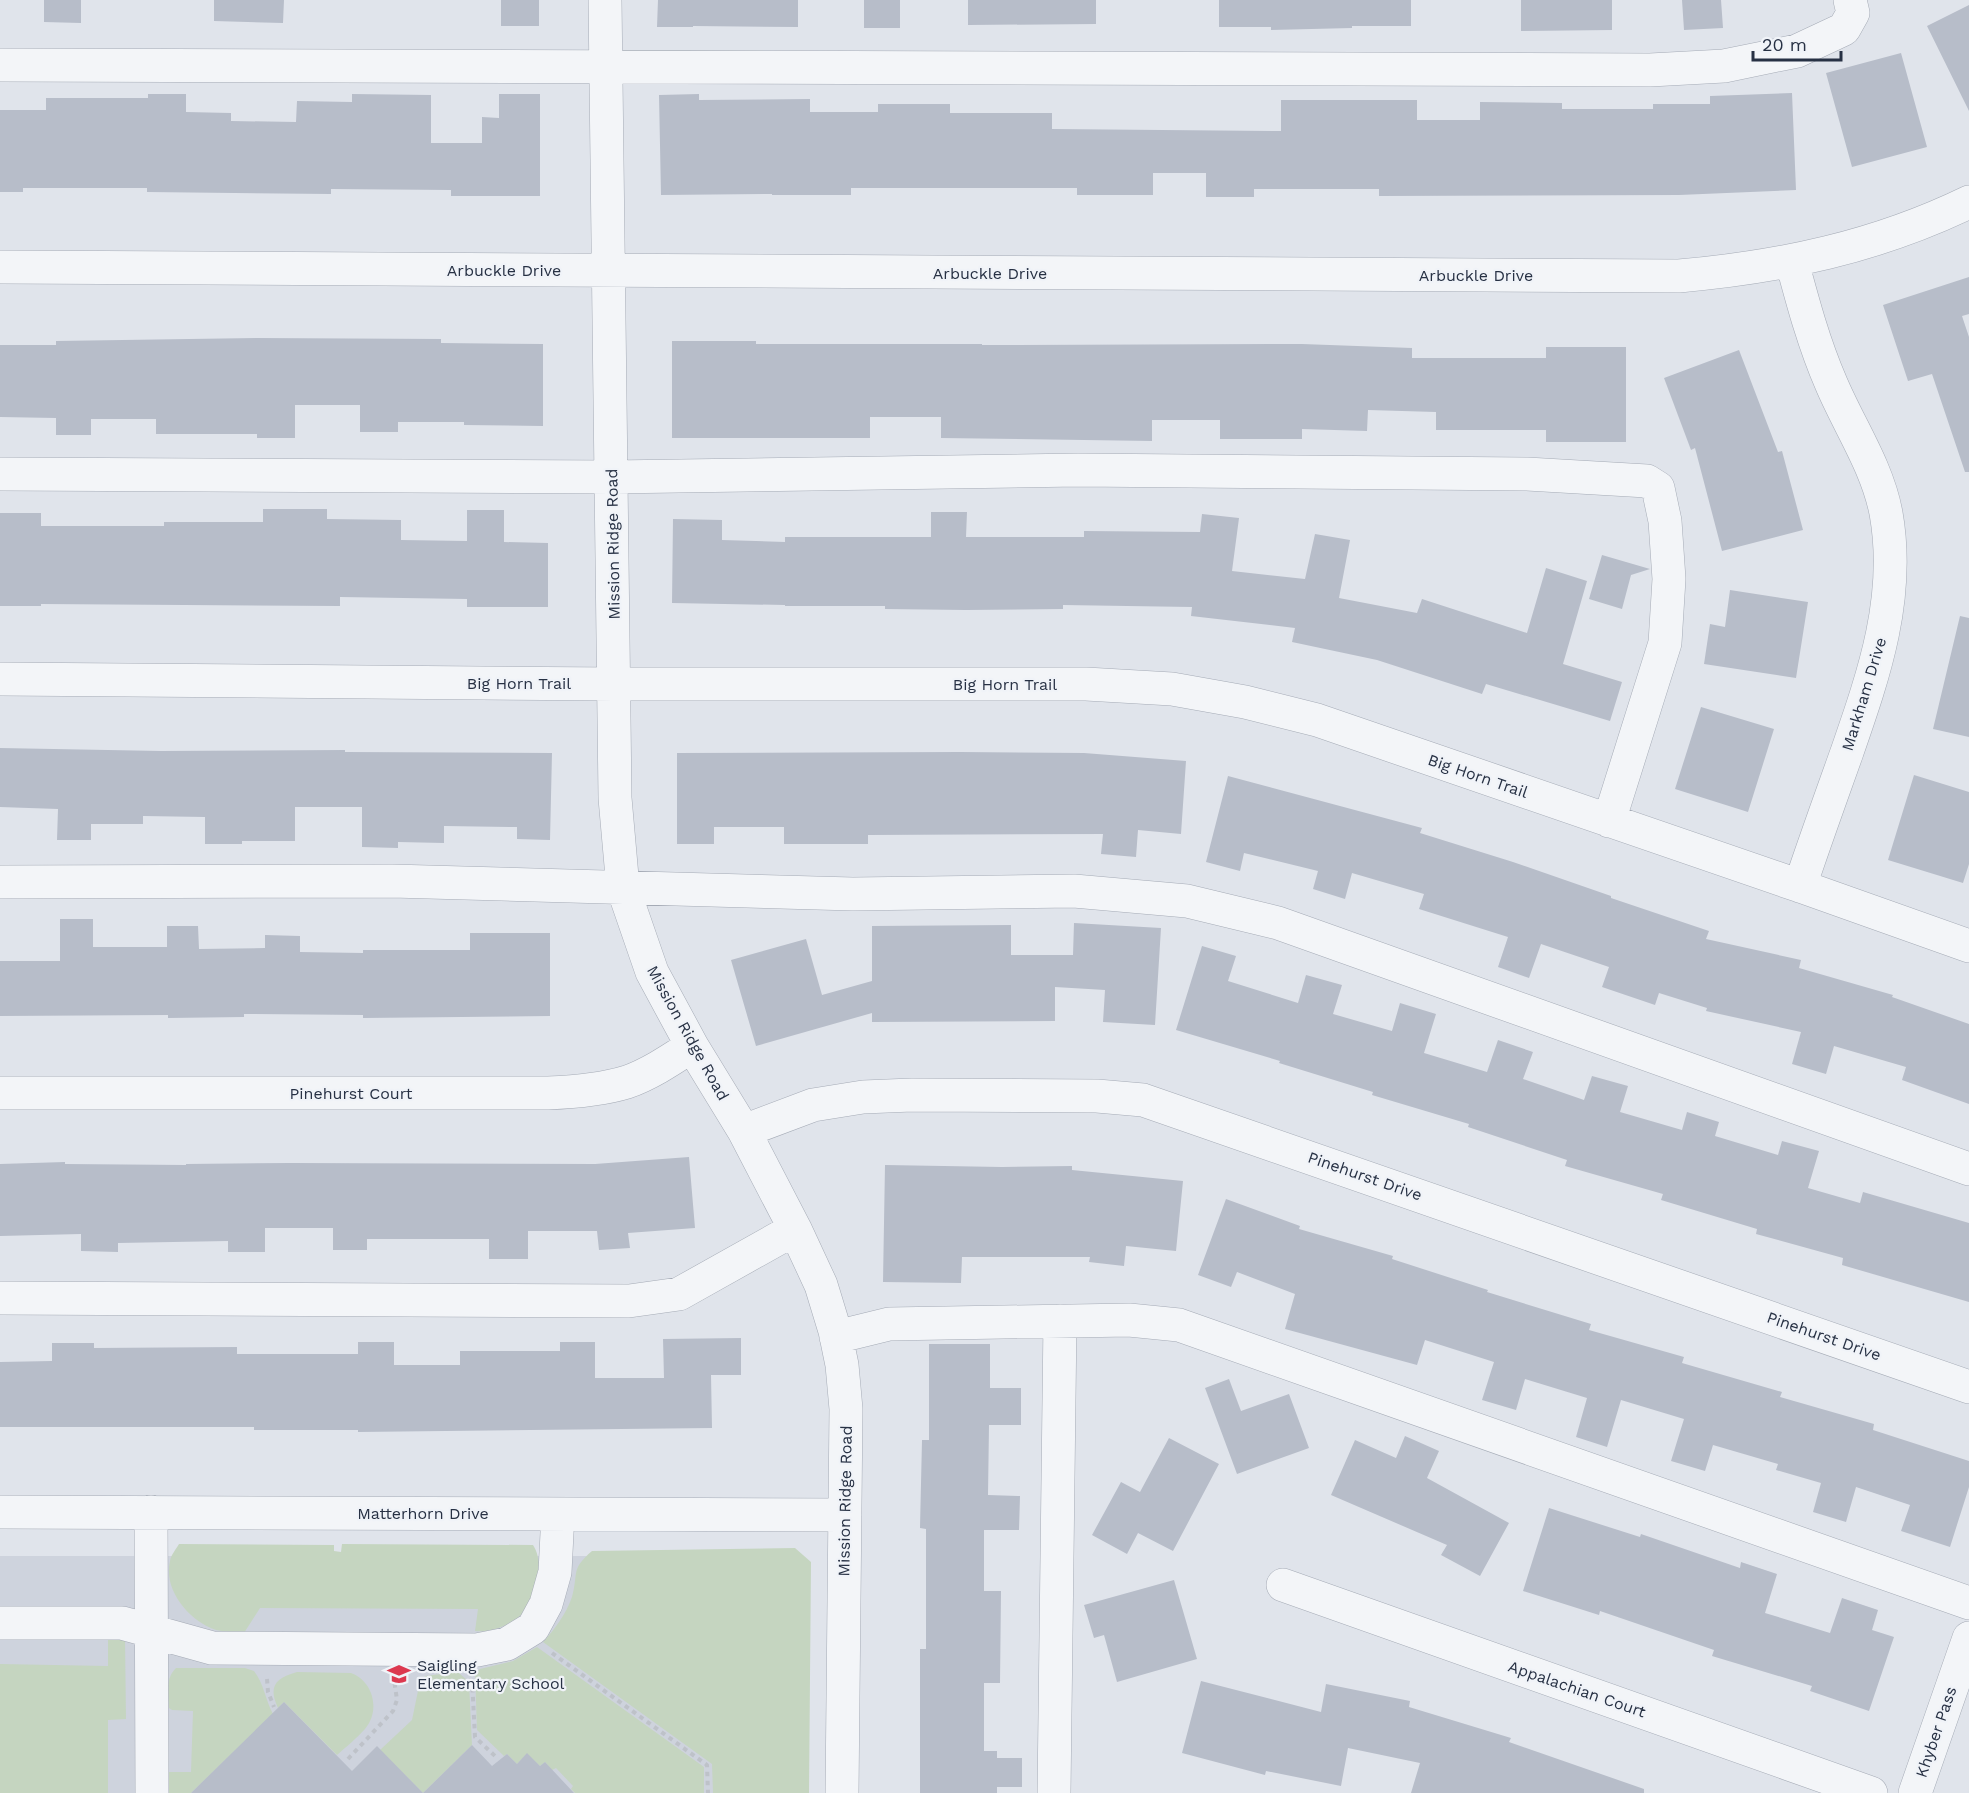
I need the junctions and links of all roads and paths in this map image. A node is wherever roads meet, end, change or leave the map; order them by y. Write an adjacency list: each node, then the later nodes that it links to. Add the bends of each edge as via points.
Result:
1 (605, 0): 4 (street, Mission Ridge Road)
2 (1850, 0): 4 (street, via 1853,13 1844,29 1797,51 1724,66 1650,70)
3 (0, 65): 4 (street)
4 (604, 67): 8 (street, Mission Ridge Road)
5 (1969, 202): 6 (street, Arbuckle Drive, via 1876,240)
6 (1792, 262): 8 (street, Arbuckle Drive, via 1679,276); 15 (street, Markham Drive, via 1809,328 1831,385 1868,457 1886,511 1890,560 1885,626 1873,677)
7 (0, 267): 8 (street, Arbuckle Drive)
8 (608, 271): 10 (street, Mission Ridge Road)
9 (0, 474): 10 (street)
10 (612, 477): 12 (street, Mission Ridge Road); 13 (street, via 1090,470 1527,474 1647,481 1658,488 1665,521 1669,579 1665,643)
11 (0, 679): 12 (street, Big Horn Trail)
12 (615, 684): 13 (street, Big Horn Trail, via 1086,684 1172,689 1317,720); 16 (street, Mission Ridge Road, via 615,798)
13 (1609, 820): 15 (street, Big Horn Trail)
14 (0, 882): 16 (street, via 392,881)
15 (1800, 885): 17 (street, Big Horn Trail)
16 (623, 888): 18 (street, Mission Ridge Road, via 652,972); 21 (street, via 854,894 1074,891 1187,901 1278,923)
17 (1969, 946)
18 (692, 1046): 19 (street, Pinehurst Court, via 627,1082 589,1091); 20 (street, Mission Ridge Road)
19 (0, 1093)
20 (744, 1131): 22 (street, Mission Ridge Road); 26 (street, Pinehurst Drive, via 813,1105 863,1097 1086,1096 1143,1100)
21 (1969, 1169)
22 (795, 1229): 23 (street, via 678,1294 629,1302); 25 (street, Mission Ridge Road, via 821,1285)
23 (0, 1298)
24 (1060, 1321): 25 (street, via 889,1324); 32 (street, via 1129,1320 1179,1325); 46 (street)
25 (837, 1337): 30 (street, Mission Ridge Road, via 846,1409)
26 (1969, 1387)
27 (0, 1512): 28 (street, Matterhorn Drive)
28 (151, 1512): 29 (street, Matterhorn Drive); 34 (street)
29 (558, 1514): 30 (street, Matterhorn Drive); 34 (street, via 555,1572 546,1604 533,1628 507,1644 477,1650 212,1648)
30 (845, 1515): 45 (street, Mission Ridge Road)
31 (1283, 1585): 47 (street, Appalachian Court)
32 (1969, 1604)
33 (0, 1623): 34 (street, via 122,1623)
34 (150, 1631): 43 (street)
35 (1969, 1638): 48 (street, Khyber Pass)
36 (546, 1649): 44 (path, via 707,1765)
37 (391, 1670): 42 (path, via 397,1688 393,1711)
38 (268, 1672): 40 (path, via 268,1692)
39 (472, 1678): 41 (path, via 474,1737)
40 (274, 1707)
41 (496, 1757)
42 (348, 1759)
43 (152, 1793)
44 (708, 1793)
45 (842, 1793)
46 (1054, 1793)
47 (1871, 1793)
48 (1915, 1793)

